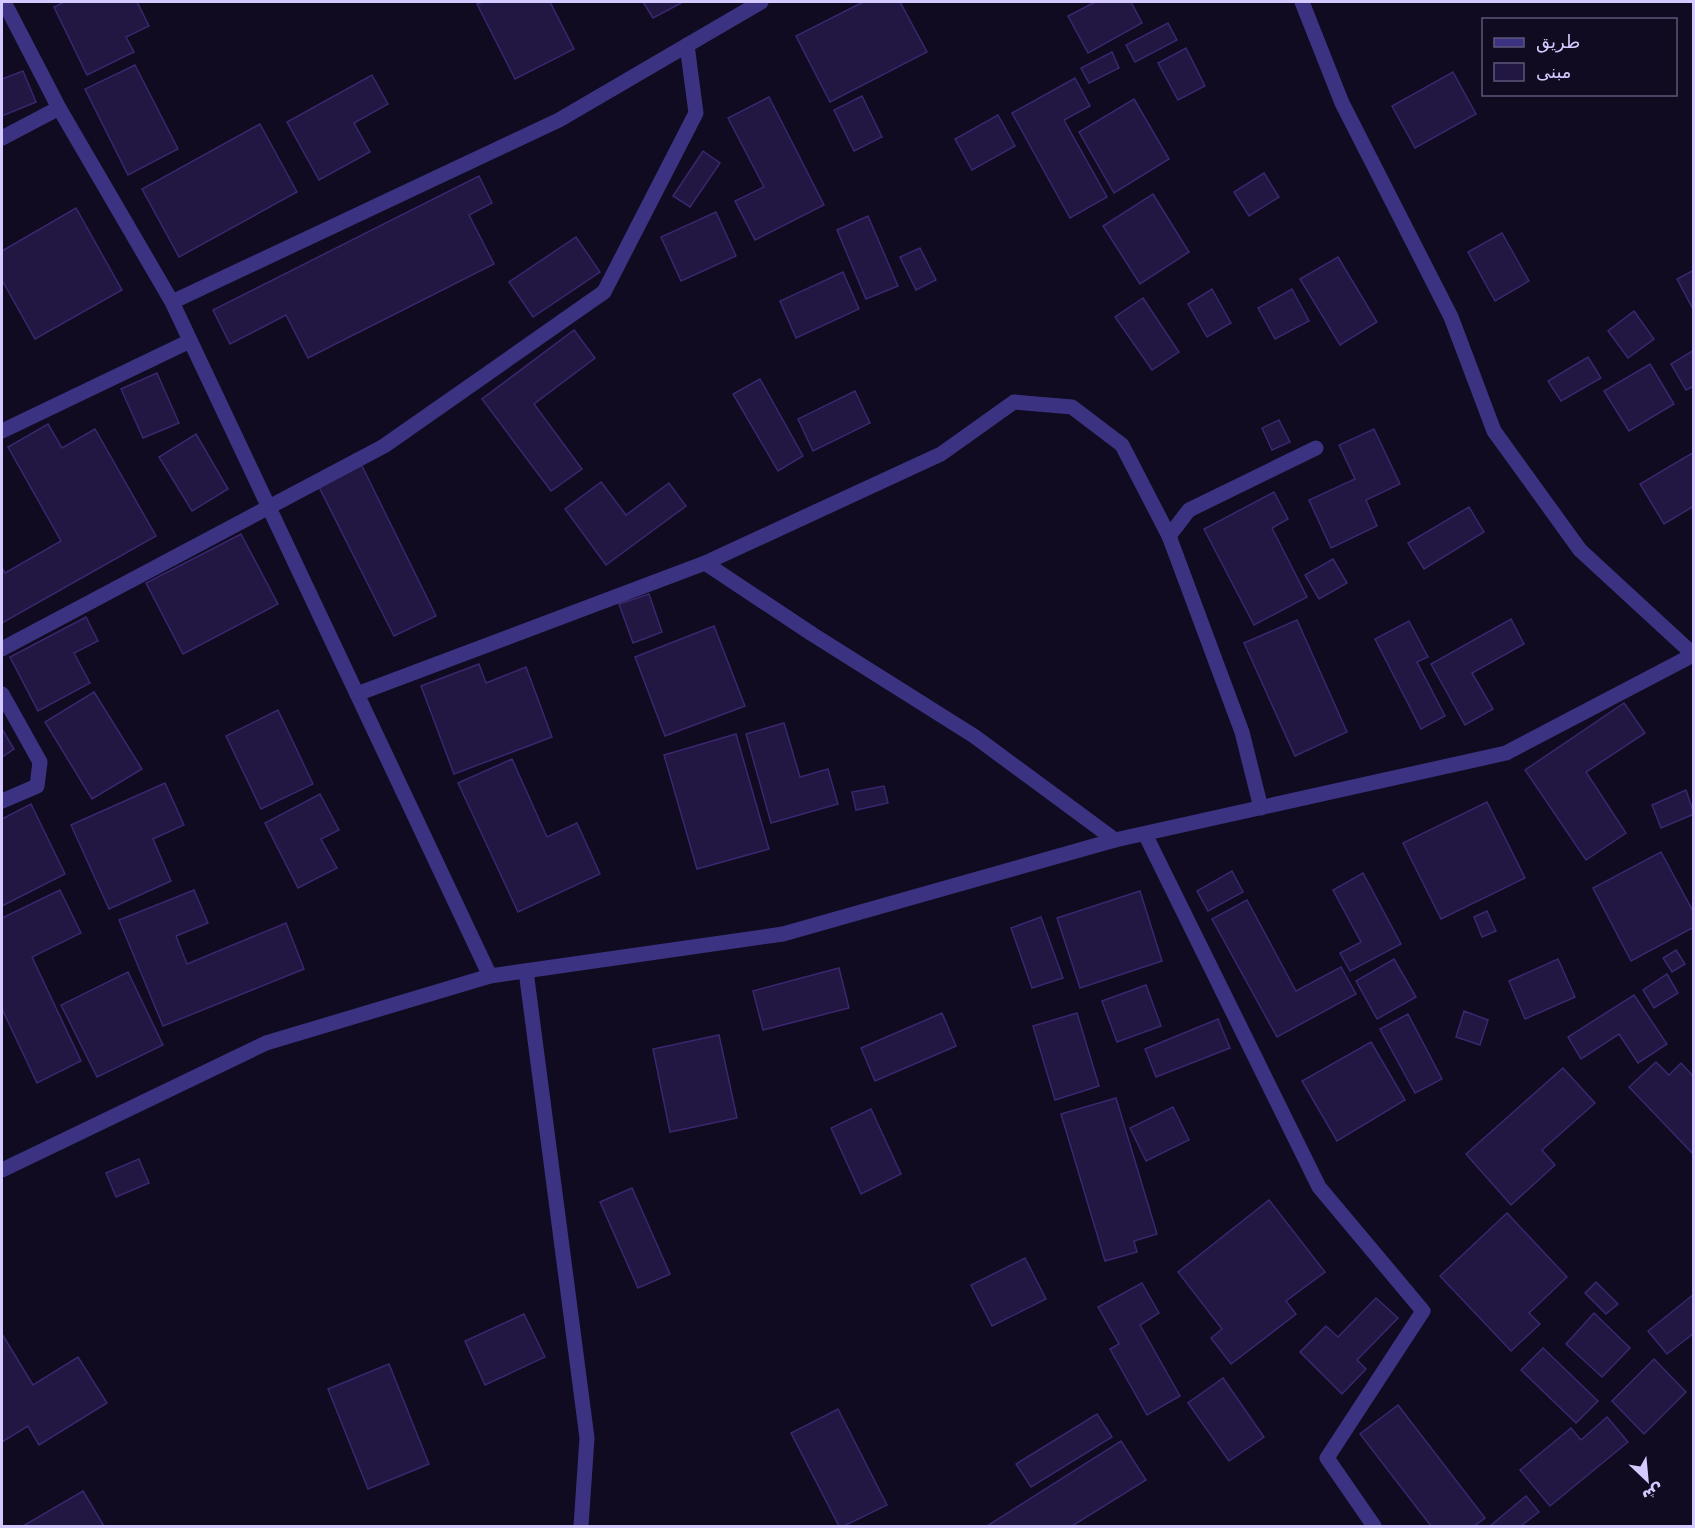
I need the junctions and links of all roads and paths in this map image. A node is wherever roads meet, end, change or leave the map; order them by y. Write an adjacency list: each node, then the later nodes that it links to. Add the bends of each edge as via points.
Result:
1 (4, 2): 5 (street)
2 (761, 2): 4 (street)
3 (1302, 2): 15 (street, via 1342,103 1451,317 1494,431 1580,550)
4 (687, 45): 7 (street, via 559,120); 11 (street, via 696,113 604,292 384,447)
5 (59, 108): 6 (street); 7 (street)
6 (2, 138)
7 (172, 302): 8 (street)
8 (190, 341): 9 (street); 11 (street)
9 (2, 430)
10 (1316, 448): 12 (street, via 1189,510)
11 (268, 506): 14 (street); 17 (street)
12 (1168, 536): 13 (street, via 1122,445 1072,407 1014,402 941,454); 19 (street, via 1242,732)
13 (705, 563): 17 (street); 21 (street, via 974,736)
14 (2, 650)
15 (1693, 655): 19 (street, via 1506,753)
16 (2, 694): 18 (street, via 40,762 37,786)
17 (357, 694): 23 (street)
18 (2, 801)
19 (1261, 808): 20 (street)
20 (1145, 834): 21 (street); 26 (street, via 1319,1187 1423,1311 1328,1458)
21 (1115, 840): 22 (street, via 783,934)
22 (526, 971): 23 (street); 25 (street, via 587,1438)
23 (490, 976): 24 (street, via 266,1044)
24 (2, 1170)
25 (581, 1527)
26 (1374, 1527)

